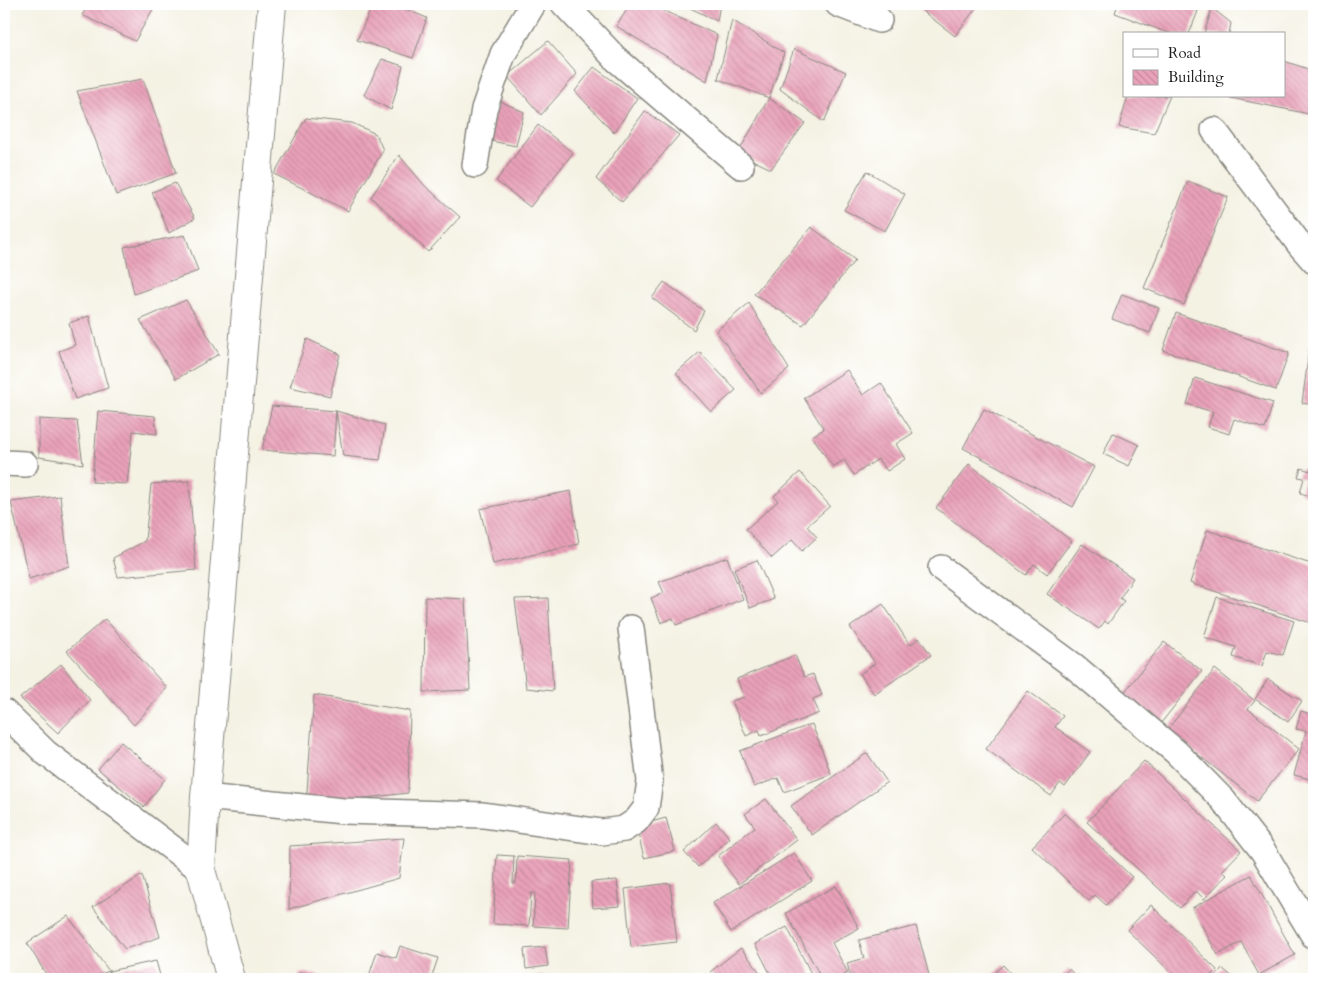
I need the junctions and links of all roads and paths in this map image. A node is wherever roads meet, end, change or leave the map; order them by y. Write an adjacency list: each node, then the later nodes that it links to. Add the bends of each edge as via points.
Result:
1 (272, 4): 13 (street)
2 (533, 4): 7 (street, via 502,54 484,109)
3 (564, 4): 8 (street, via 616,59)
4 (838, 4): 5 (street)
5 (879, 20)
6 (1214, 130): 9 (street)
7 (475, 165)
8 (741, 166)
9 (1314, 261)
10 (941, 568): 15 (street, via 1074,666 1176,752 1223,800 1263,851)
11 (631, 628): 13 (street, via 650,781 646,808 624,830 602,832 483,815 344,811)
12 (4, 712): 14 (street, via 46,753)
13 (204, 797): 14 (street)
14 (201, 870): 16 (street)
15 (1314, 936)
16 (232, 979)

